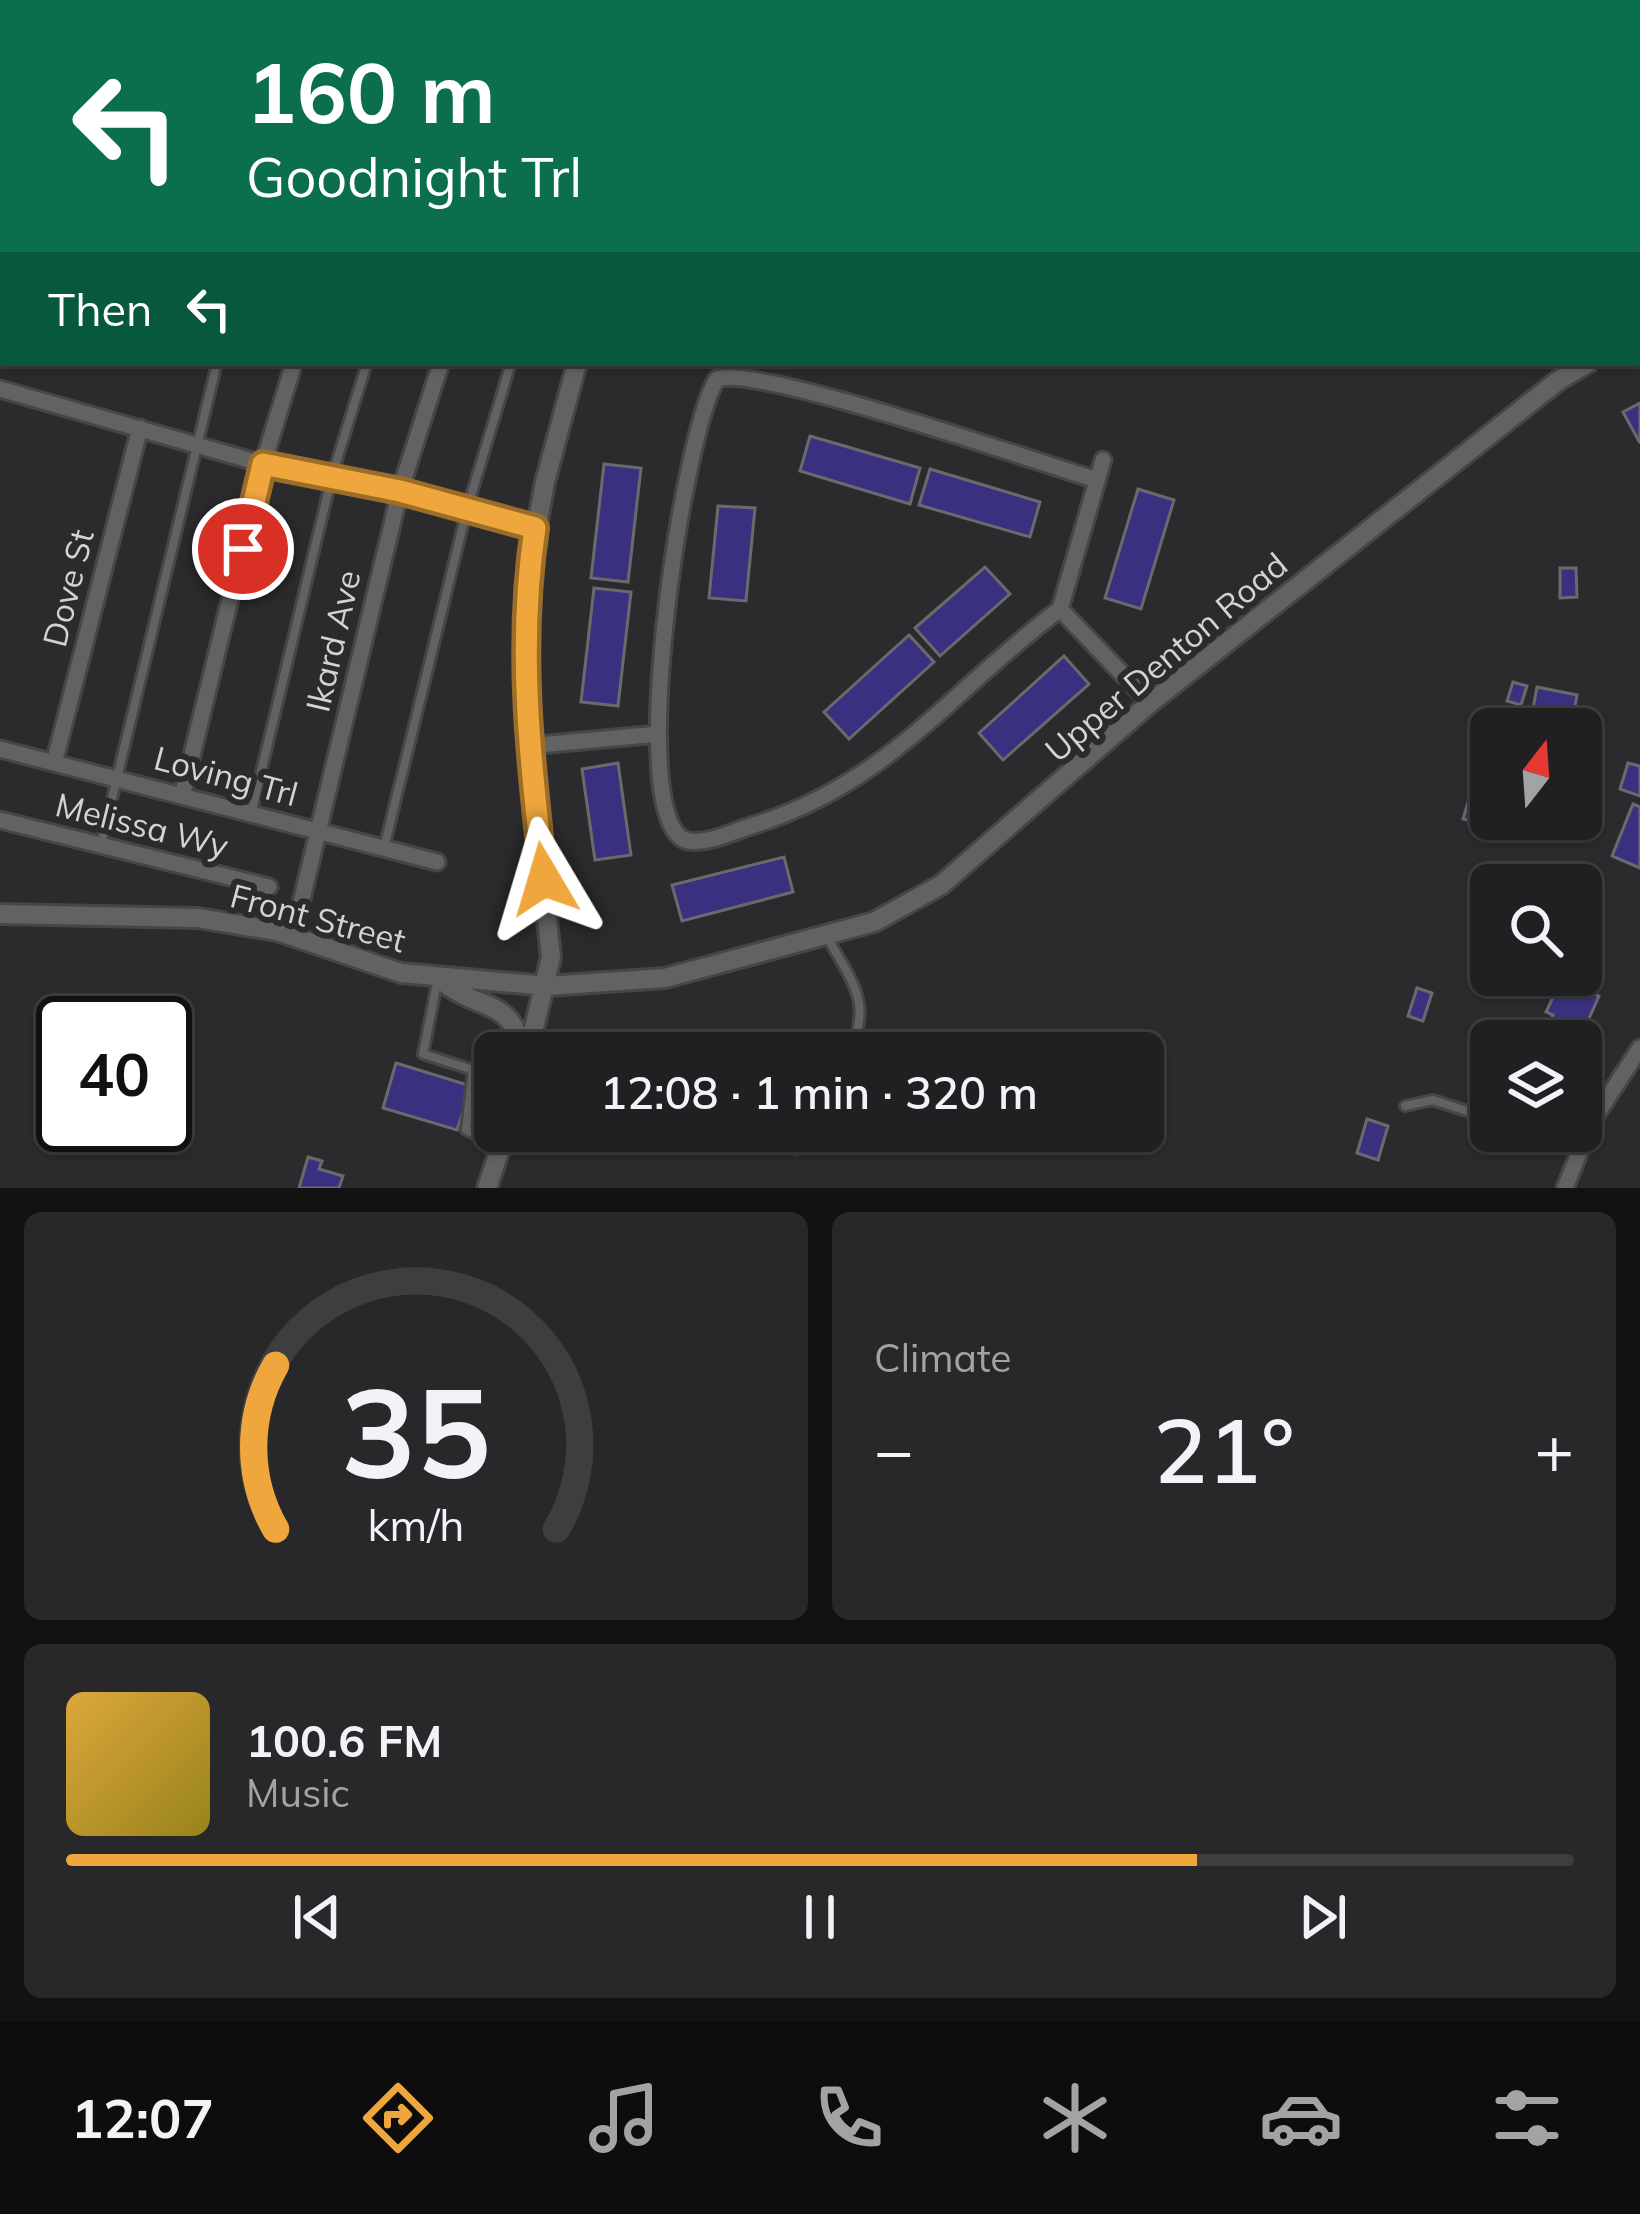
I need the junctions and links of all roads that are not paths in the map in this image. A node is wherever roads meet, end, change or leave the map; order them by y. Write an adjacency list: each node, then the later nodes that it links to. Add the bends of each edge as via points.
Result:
1 (216, 366): 10 (lane)
2 (293, 366): 12 (street)
3 (366, 366): 13 (lane)
4 (440, 366): 15 (street, Ikard Ave)
5 (511, 366): 16 (lane)
6 (576, 366): 17 (street)
7 (1583, 366): 19 (street, Upper Denton Road)
8 (0, 388): 9 (street)
9 (140, 428): 10 (street); 23 (street, Dove St)
10 (197, 445): 12 (street); 24 (lane)
11 (1103, 460): 14 (street)
12 (263, 464): 13 (street); 25 (street)
13 (332, 476): 15 (street); 26 (lane)
14 (1097, 480): 18 (street); 20 (street, via 737,375 717,380 676,518)
15 (400, 491): 16 (street); 28 (street, Ikard Ave)
16 (467, 509): 17 (street); 30 (lane)
17 (535, 528): 21 (street, via 524,632)
18 (1060, 609): 19 (street); 20 (street, via 896,754 770,820 702,841 673,834)
19 (1150, 703): 34 (street, Upper Denton Road, via 941,885 874,922)
20 (658, 734): 21 (street)
21 (528, 746): 38 (street, via 549,923)
22 (0, 749): 23 (street, Loving Trl)
23 (54, 763): 24 (street, Loving Trl)
24 (117, 779): 25 (street, Loving Trl); 29 (lane)
25 (182, 796): 26 (street, Loving Trl)
26 (251, 814): 28 (street, Loving Trl)
27 (0, 820): 29 (street, Melissa Wy)
28 (319, 832): 30 (street, Loving Trl); 35 (street, Ikard Ave)
29 (101, 845): 32 (street, Melissa Wy)
30 (384, 848): 31 (street, Loving Trl)
31 (437, 862)
32 (269, 887)
33 (0, 914): 35 (street, Front Street, via 198,918)
34 (826, 933): 36 (street, Upper Denton Road); 41 (lane, via 862,1007)
35 (293, 936): 37 (street, Front Street)
36 (759, 951): 38 (street, Front Street, via 665,978)
37 (438, 979): 38 (street, Front Street); 39 (street, via 505,1011); 46 (lane, via 424,1054 473,1070 466,1130)
38 (547, 986): 40 (street)
39 (519, 1032)
40 (533, 1032)
41 (854, 1032)
42 (1640, 1048): 45 (street)
43 (1406, 1106): 44 (lane, via 1433,1100)
44 (1470, 1112)
45 (1602, 1113)
46 (474, 1132)
47 (499, 1152): 49 (street)
48 (1579, 1152): 50 (street)
49 (487, 1188)
50 (1565, 1188)

